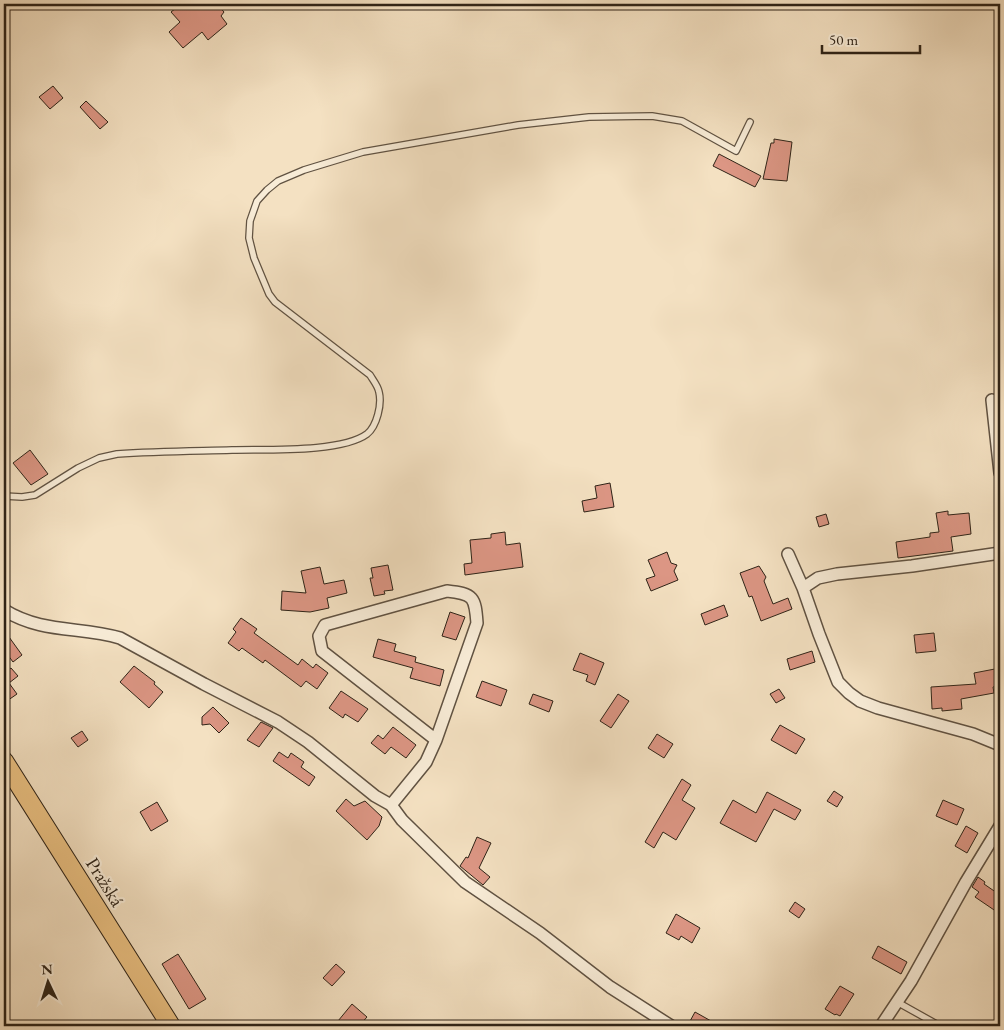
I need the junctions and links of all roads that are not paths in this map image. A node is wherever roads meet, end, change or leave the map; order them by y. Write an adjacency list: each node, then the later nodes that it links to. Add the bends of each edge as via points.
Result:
1 (750, 122): 4 (lane, via 736,151 682,121 652,116 589,117 518,125 362,152 278,181 257,201 250,221 248,238 254,258 275,302 370,375 379,392 374,428 366,435 330,445 117,454 78,468 35,495)
2 (992, 400): 3 (street)
3 (1000, 473)
4 (4, 496)
5 (1000, 553): 7 (street, via 837,574 818,578)
6 (788, 554): 7 (street)
7 (803, 588): 10 (street, via 838,682 849,693 878,708)
8 (4, 610): 12 (street, via 33,624 111,635 128,641 278,722)
9 (436, 740): 9 (street, via 477,623 476,604 466,593 447,591 325,625 319,636 322,652); 12 (street, via 426,762)
10 (1000, 745)
11 (4, 761): 15 (main road, Pražská)
12 (391, 805): 16 (street, via 465,882)
13 (1000, 826): 14 (street)
14 (897, 1002): 17 (street); 18 (lane)
15 (170, 1026)
16 (671, 1026)
17 (881, 1026)
18 (940, 1026)

